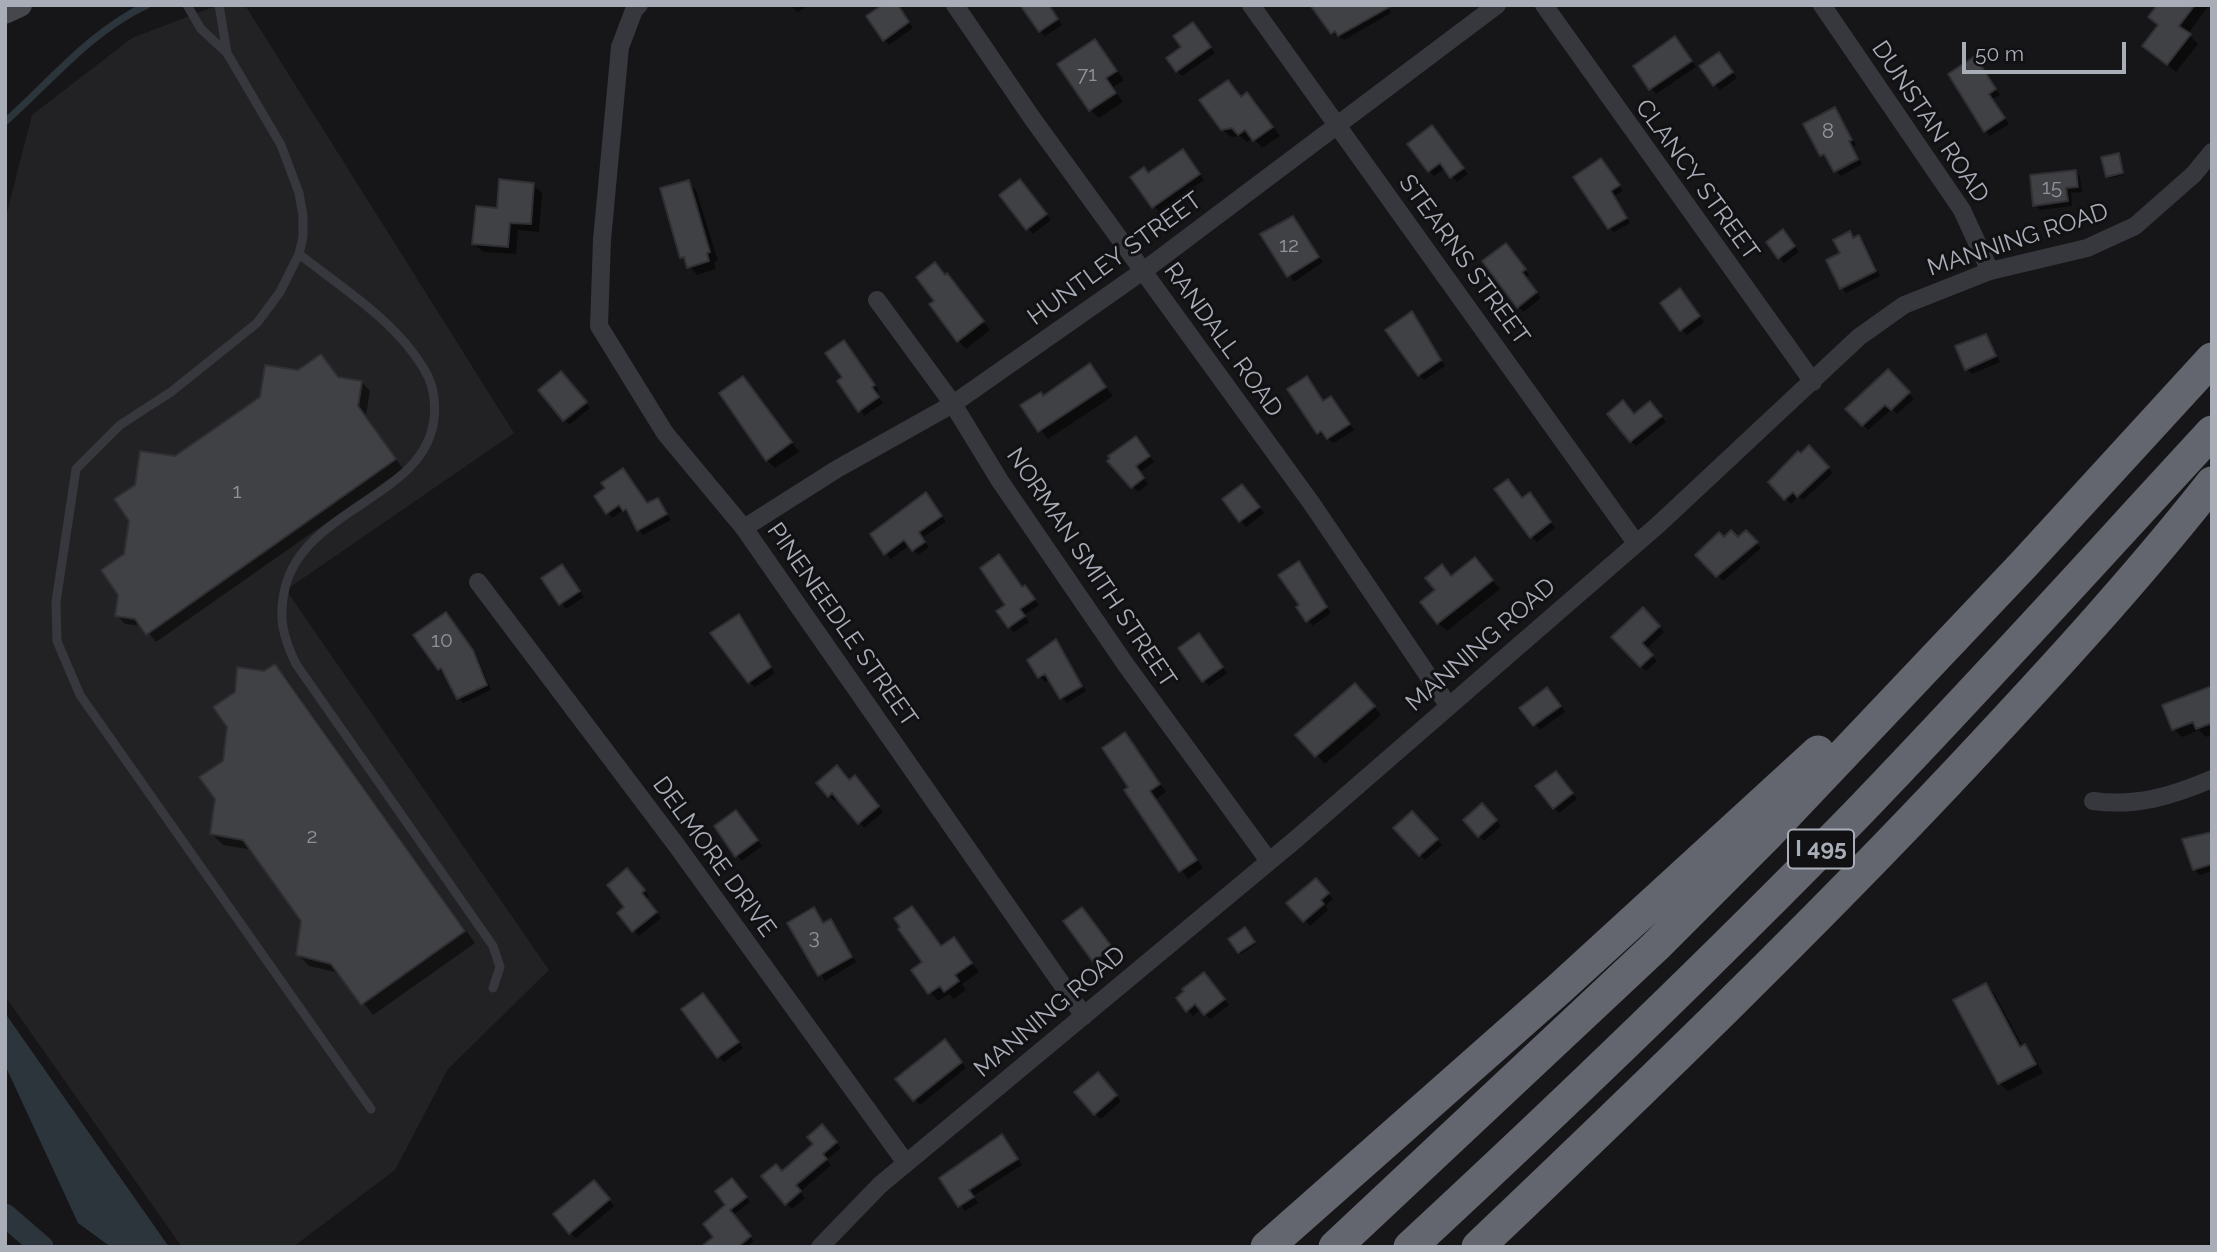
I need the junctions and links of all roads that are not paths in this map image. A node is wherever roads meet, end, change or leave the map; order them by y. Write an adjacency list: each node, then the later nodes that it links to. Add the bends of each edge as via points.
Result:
1 (20, 5): 10 (street)
2 (187, 5): 11 (lane, via 201,29)
3 (219, 5): 11 (lane)
4 (639, 5): 23 (street, PINENEEDLE STREET, via 620,47 599,326 665,433)
5 (955, 5): 15 (street, RANDALL ROAD)
6 (1251, 5): 12 (street, STEARNS STREET)
7 (1497, 5): 12 (street, HUNTLEY STREET)
8 (1544, 5): 19 (street, CLANCY STREET)
9 (1822, 5): 16 (street, DUNSTAN ROAD, via 1962,210)
10 (5, 12)
11 (227, 54): 14 (lane, via 291,168 303,216)
12 (1337, 126): 15 (street, HUNTLEY STREET); 24 (street, STEARNS STREET)
13 (2212, 152): 16 (street, MANNING ROAD, via 2135,226 2087,248)
14 (299, 254): 31 (lane, via 393,329 424,369 436,400 432,439 412,466 302,550 288,578 280,611 283,637 303,674 493,946 500,967); 33 (lane, via 280,292 257,323 182,384 120,425 76,468 56,602 57,642 80,695)
15 (1142, 271): 20 (street, HUNTLEY STREET); 27 (street, RANDALL ROAD, via 1312,503)
16 (1990, 271): 19 (street, MANNING ROAD, via 1904,304 1859,337)
17 (877, 300): 20 (street, NORMAN SMITH STREET)
18 (2212, 359): 25 (highway, I 495)
19 (1813, 382): 24 (street, MANNING ROAD)
20 (953, 404): 23 (street, HUNTLEY STREET, via 836,469); 30 (street, NORMAN SMITH STREET, via 1118,653)
21 (2212, 432): 38 (highway, I 495, via 1845,825 1542,1124)
22 (2212, 483): 39 (highway, via 2123,591 1863,872)
23 (744, 528): 32 (street, PINENEEDLE STREET)
24 (1636, 543): 27 (street, MANNING ROAD)
25 (2024, 564): 36 (highway, via 1559,989); 37 (highway, I 495, via 1656,947)
26 (478, 582): 34 (street, DELMORE DRIVE, via 669,835)
27 (1448, 705): 30 (street, MANNING ROAD)
28 (2212, 779): 29 (street, via 2150,801 2122,805)
29 (2093, 802)
30 (1269, 861): 32 (street, MANNING ROAD)
31 (493, 988)
32 (1083, 1016): 34 (street, MANNING ROAD)
33 (371, 1109)
34 (906, 1163): 35 (street, MANNING ROAD)
35 (820, 1247)
36 (1267, 1247)
37 (1335, 1247)
38 (1410, 1247)
39 (1478, 1247)

